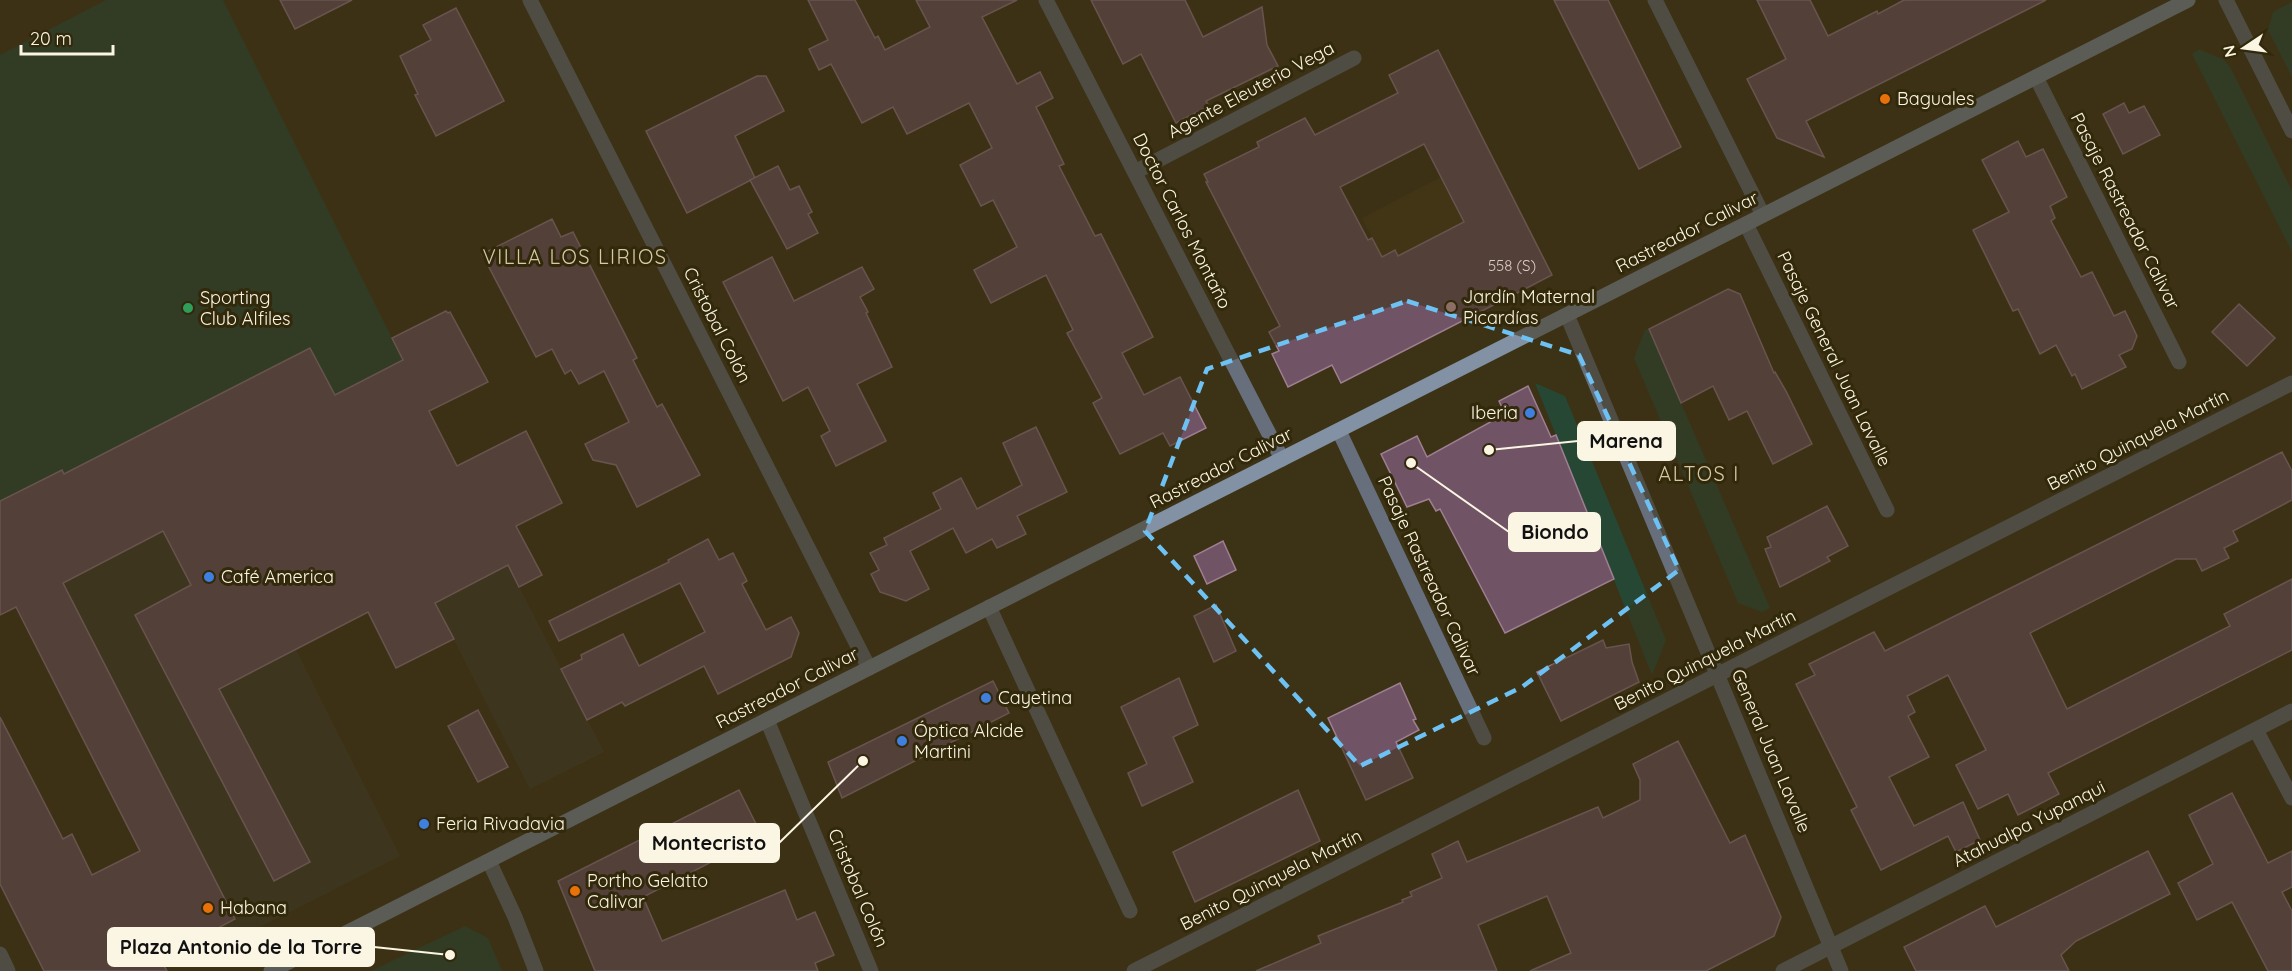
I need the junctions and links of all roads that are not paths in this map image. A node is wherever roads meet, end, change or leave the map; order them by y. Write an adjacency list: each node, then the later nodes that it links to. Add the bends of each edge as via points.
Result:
1 (530, 0): 19 (street, Cristobal Colón)
2 (1046, 0): 9 (street, Doctor Carlos Montaño)
3 (1655, 0): 10 (street)
4 (2188, 0): 7 (main road, Rastreador Calivar)
5 (2226, 0): 8 (street)
6 (1354, 58): 9 (street, Agente Eleuterio Vega)
7 (2036, 77): 10 (main road, Rastreador Calivar); 13 (street, Pasaje Rastreador Calivar)
8 (2292, 131)
9 (1135, 172): 16 (street, Doctor Carlos Montaño)
10 (1763, 215): 11 (main road, Rastreador Calivar)
11 (1746, 224): 12 (main road, Rastreador Calivar); 17 (street, Pasaje General Juan Lavalle)
12 (1567, 315): 15 (main road, Rastreador Calivar); 20 (street, General Juan Lavalle)
13 (2179, 362)
14 (2292, 384): 20 (street, Benito Quinquela Martín)
15 (1339, 430): 16 (main road, Rastreador Calivar); 24 (street, Pasaje Rastreador Calivar)
16 (1282, 459): 18 (main road, Rastreador Calivar)
17 (1887, 510)
18 (989, 607): 19 (main road, Rastreador Calivar); 27 (street)
19 (869, 668): 22 (main road, Rastreador Calivar)
20 (1718, 676): 28 (street, General Juan Lavalle); 34 (street, Benito Quinquela Martín)
21 (2292, 711): 23 (street, Atahualpa Yupanqui)
22 (767, 720): 26 (main road, Rastreador Calivar); 33 (street, Cristobal Colón)
23 (2256, 730): 25 (street); 28 (street, Atahualpa Yupanqui)
24 (1484, 738)
25 (2292, 798)
26 (489, 861): 31 (main road, Rastreador Calivar); 32 (street)
27 (1130, 912)
28 (1831, 946): 35 (street, Atahualpa Yupanqui); 36 (street, General Juan Lavalle)
29 (0, 954): 30 (street)
30 (8, 971)
31 (272, 971)
32 (536, 971)
33 (871, 971)
34 (1134, 971)
35 (1783, 971)
36 (1841, 971)

